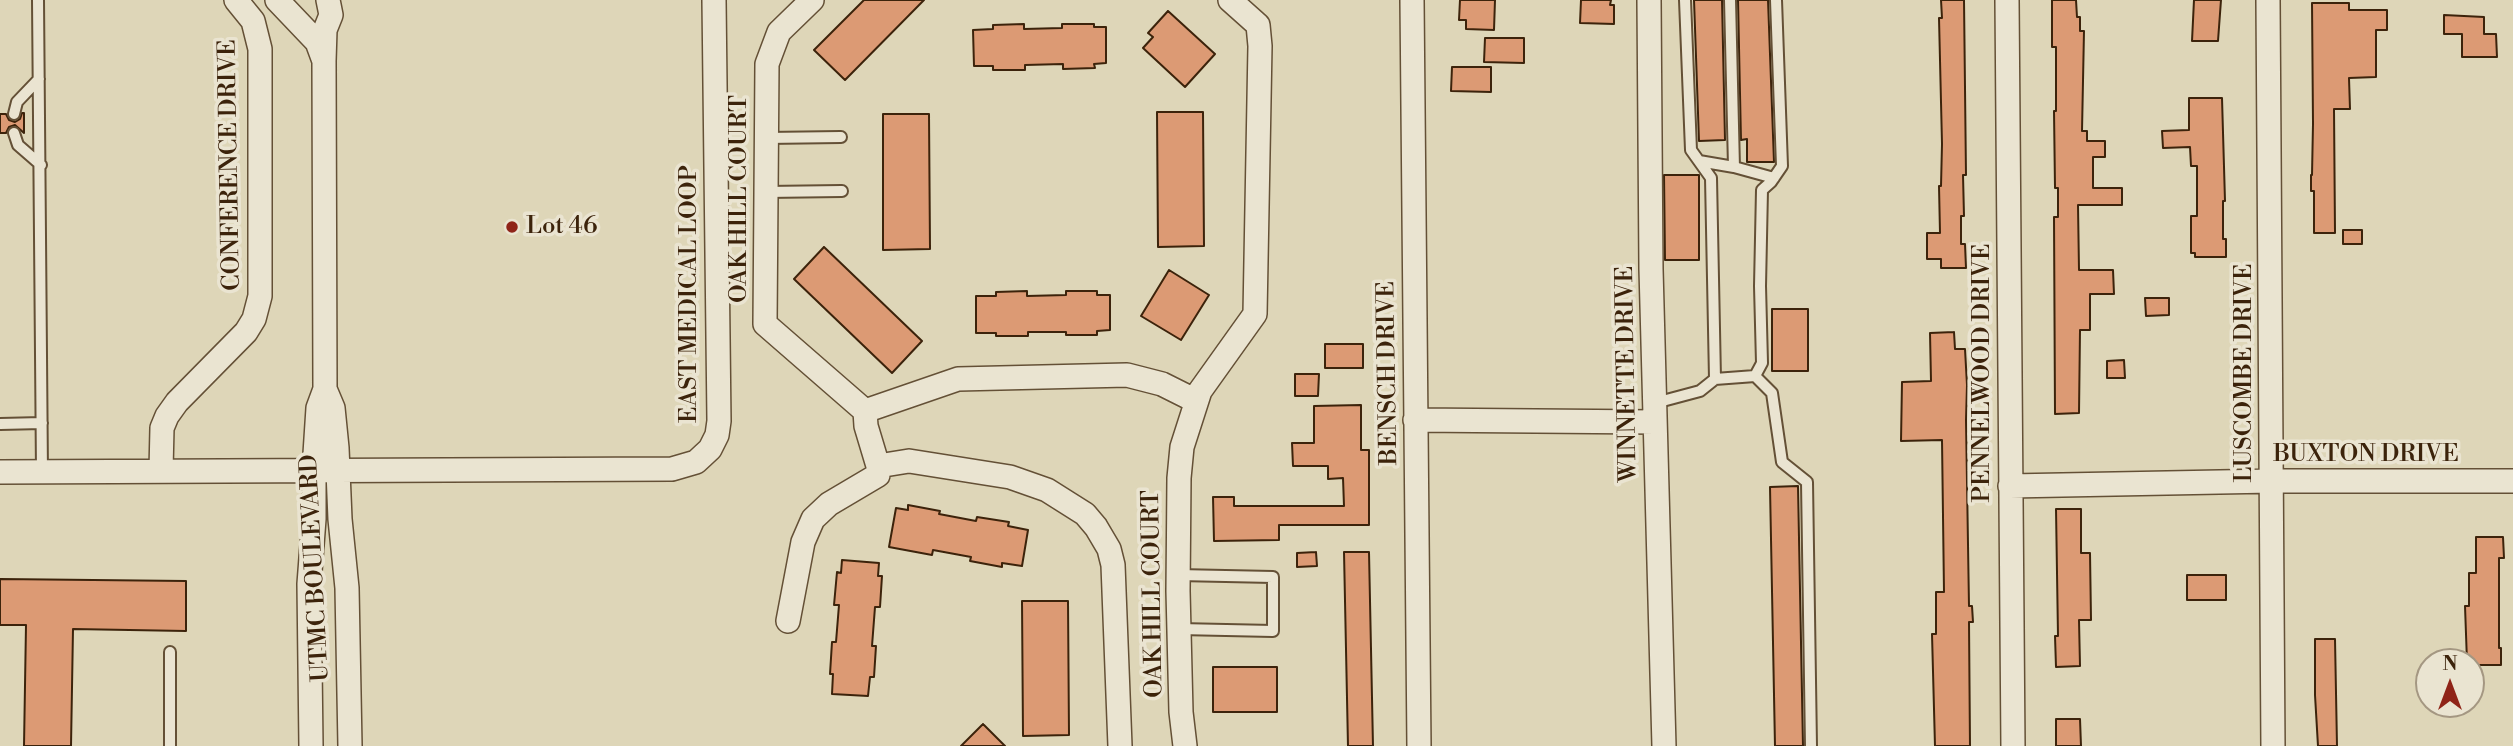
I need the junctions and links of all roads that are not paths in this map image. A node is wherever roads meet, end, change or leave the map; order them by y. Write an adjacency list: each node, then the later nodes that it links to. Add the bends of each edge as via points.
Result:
1 (38, 0): 16 (lane)
2 (236, 0): 37 (street, CONFERENCE DRIVE, via 253,21 260,49 259,303 246,332 167,416)
3 (277, 0): 15 (street, UTMC BOULEVARD, via 317,42)
4 (328, 0): 15 (street, UTMC BOULEVARD, via 331,15 325,30)
5 (713, 0): 36 (street, EAST MEDICAL LOOP, via 719,421 706,454 672,469)
6 (812, 0): 20 (street, OAK HILL COURT, via 779,32 767,64)
7 (1230, 0): 29 (street, OAK HILL COURT, via 1258,25 1260,46 1255,314)
8 (1412, 0): 32 (street, BENSCH DRIVE)
9 (1649, 0): 31 (street, WINNETTE DRIVE)
10 (1685, 0): 21 (lane, via 1690,150)
11 (1730, 0): 23 (lane)
12 (1776, 0): 24 (lane, via 1782,166)
13 (2007, 0): 42 (street, PENNELWOOD DRIVE)
14 (2268, 0): 40 (street, LUSCOMBE DRIVE)
15 (324, 61): 36 (street, UTMC BOULEVARD, via 325,389 333,408)
16 (39, 79): 17 (lane, via 17,102); 22 (lane)
17 (14, 114)
18 (14, 133): 22 (lane, via 18,145)
19 (841, 137): 20 (lane)
20 (766, 138): 26 (street, OAK HILL COURT)
21 (1699, 162): 23 (lane); 28 (lane, via 1711,178)
22 (41, 165): 34 (lane)
23 (1734, 167): 24 (lane)
24 (1774, 178): 27 (lane, via 1762,190 1762,363)
25 (842, 191): 26 (lane)
26 (766, 192): 30 (street, OAK HILL COURT, via 765,324)
27 (1755, 376): 28 (lane); 54 (lane, via 1772,393 1782,462 1807,482)
28 (1715, 379): 31 (lane)
29 (1196, 401): 30 (street, via 1162,384 1127,375 971,379); 43 (street, OAK HILL COURT, via 1182,446)
30 (864, 411): 35 (street)
31 (1655, 413): 32 (street); 53 (street, WINNETTE DRIVE)
32 (1415, 420): 52 (street, BENSCH DRIVE)
33 (0, 424): 34 (lane)
34 (42, 424): 39 (lane)
35 (878, 466): 44 (street, via 878,475 813,519 803,542); 50 (street, OAK HILL COURT, via 909,461 1010,477 1047,491 1091,521 1109,549 1113,565)
36 (326, 469): 37 (street, EAST MEDICAL LOOP); 48 (street, UTMC BOULEVARD, via 314,519 309,597); 49 (street, UTMC BOULEVARD, via 346,588)
37 (161, 470): 39 (street, EAST MEDICAL LOOP)
38 (0, 472): 39 (street, EAST MEDICAL LOOP)
39 (42, 472)
40 (2272, 481): 41 (street, BUXTON DRIVE); 42 (street, BUXTON DRIVE); 56 (street, LUSCOMBE DRIVE)
41 (2513, 481)
42 (2010, 486): 55 (street, PENNELWOOD DRIVE)
43 (1178, 575): 45 (street, OAK HILL COURT); 45 (lane, via 1273,577 1273,631)
44 (788, 621)
45 (1179, 629): 51 (street, OAK HILL COURT)
46 (170, 652): 47 (lane)
47 (170, 746)
48 (311, 746)
49 (350, 746)
50 (1120, 746)
51 (1185, 746)
52 (1419, 746)
53 (1664, 746)
54 (1811, 746)
55 (2013, 746)
56 (2273, 746)

